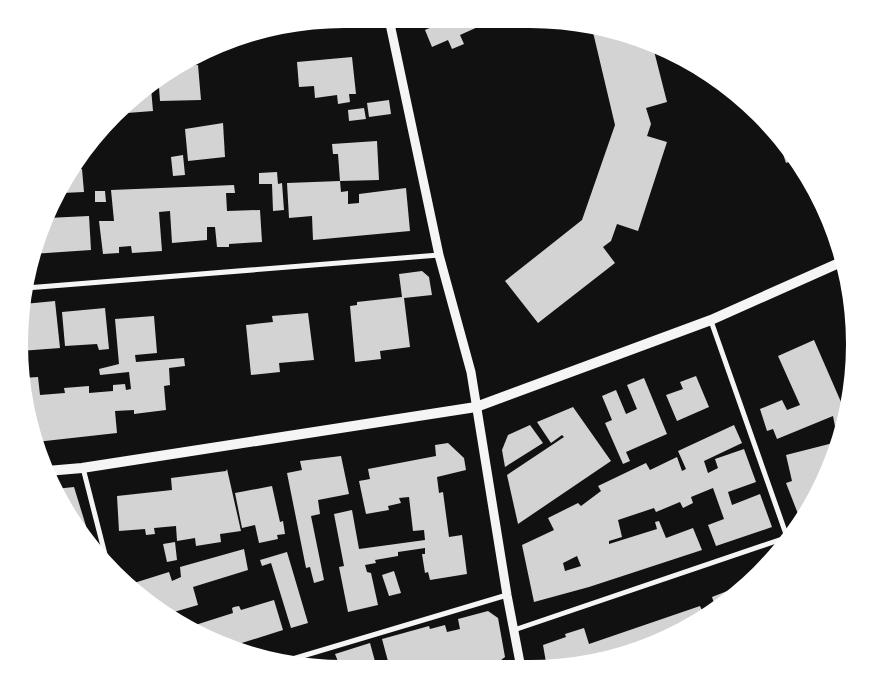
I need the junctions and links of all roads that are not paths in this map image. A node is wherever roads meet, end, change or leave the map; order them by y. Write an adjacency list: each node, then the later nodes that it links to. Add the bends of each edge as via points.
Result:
1 (391, 27): 2 (street)
2 (439, 255): 4 (street); 6 (street, via 471,372)
3 (836, 264): 5 (main road)
4 (33, 287)
5 (710, 320): 6 (main road); 9 (street)
6 (476, 407): 7 (main road); 12 (street)
7 (82, 468): 8 (main road); 11 (street)
8 (54, 470)
9 (786, 530)
10 (778, 541): 13 (street)
11 (104, 550)
12 (507, 595): 13 (street); 14 (street)
13 (514, 630): 15 (street)
14 (297, 657)
15 (518, 660)

